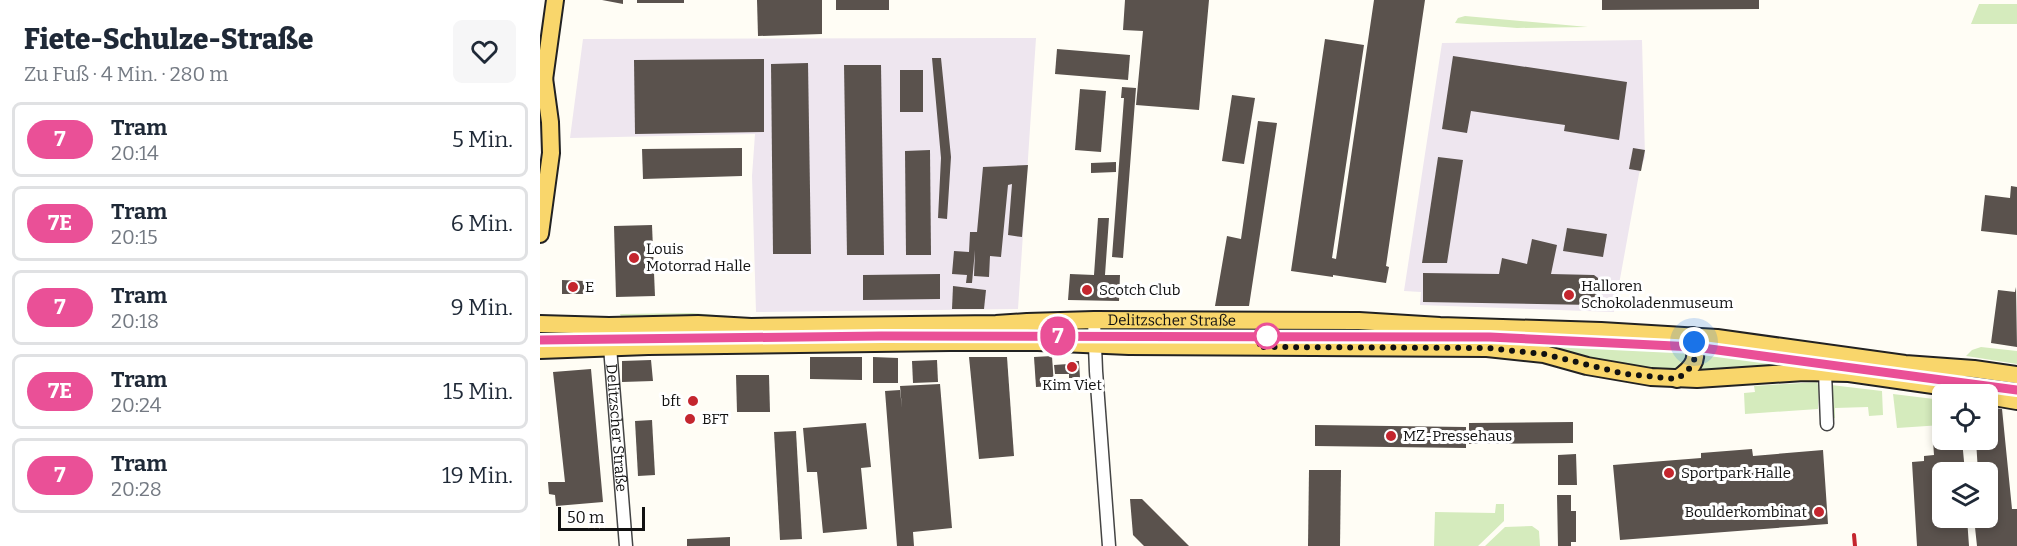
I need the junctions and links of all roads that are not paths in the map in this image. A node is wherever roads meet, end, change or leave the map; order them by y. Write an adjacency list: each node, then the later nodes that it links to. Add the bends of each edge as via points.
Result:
1 (555, 0): 2 (main road)
2 (542, 82): 3 (main road); 4 (main road, via 551,153)
3 (540, 109)
4 (540, 234)
5 (1094, 320): 6 (main road, Delitzscher Straße, via 751,327); 7 (main road, Delitzscher Straße, via 1359,321); 8 (street)
6 (540, 324)
7 (1692, 336): 12 (main road, Delitzscher Straße); 13 (main road, via 1694,363)
8 (1095, 344): 9 (main road, Delitzscher Straße); 13 (main road, Delitzscher Straße, via 1487,348 1544,354 1625,374); 19 (street)
9 (610, 347): 10 (main road, Delitzscher Straße); 18 (street, Delitzscher Straße)
10 (540, 350)
11 (1825, 372): 13 (main road, Delitzscher Straße); 14 (main road, Delitzscher Straße); 17 (street)
12 (2017, 375)
13 (1677, 379)
14 (1932, 386)
15 (1998, 397): 16 (main road, Delitzscher Straße)
16 (2017, 401)
17 (1827, 424)
18 (626, 546)
19 (1109, 546)

